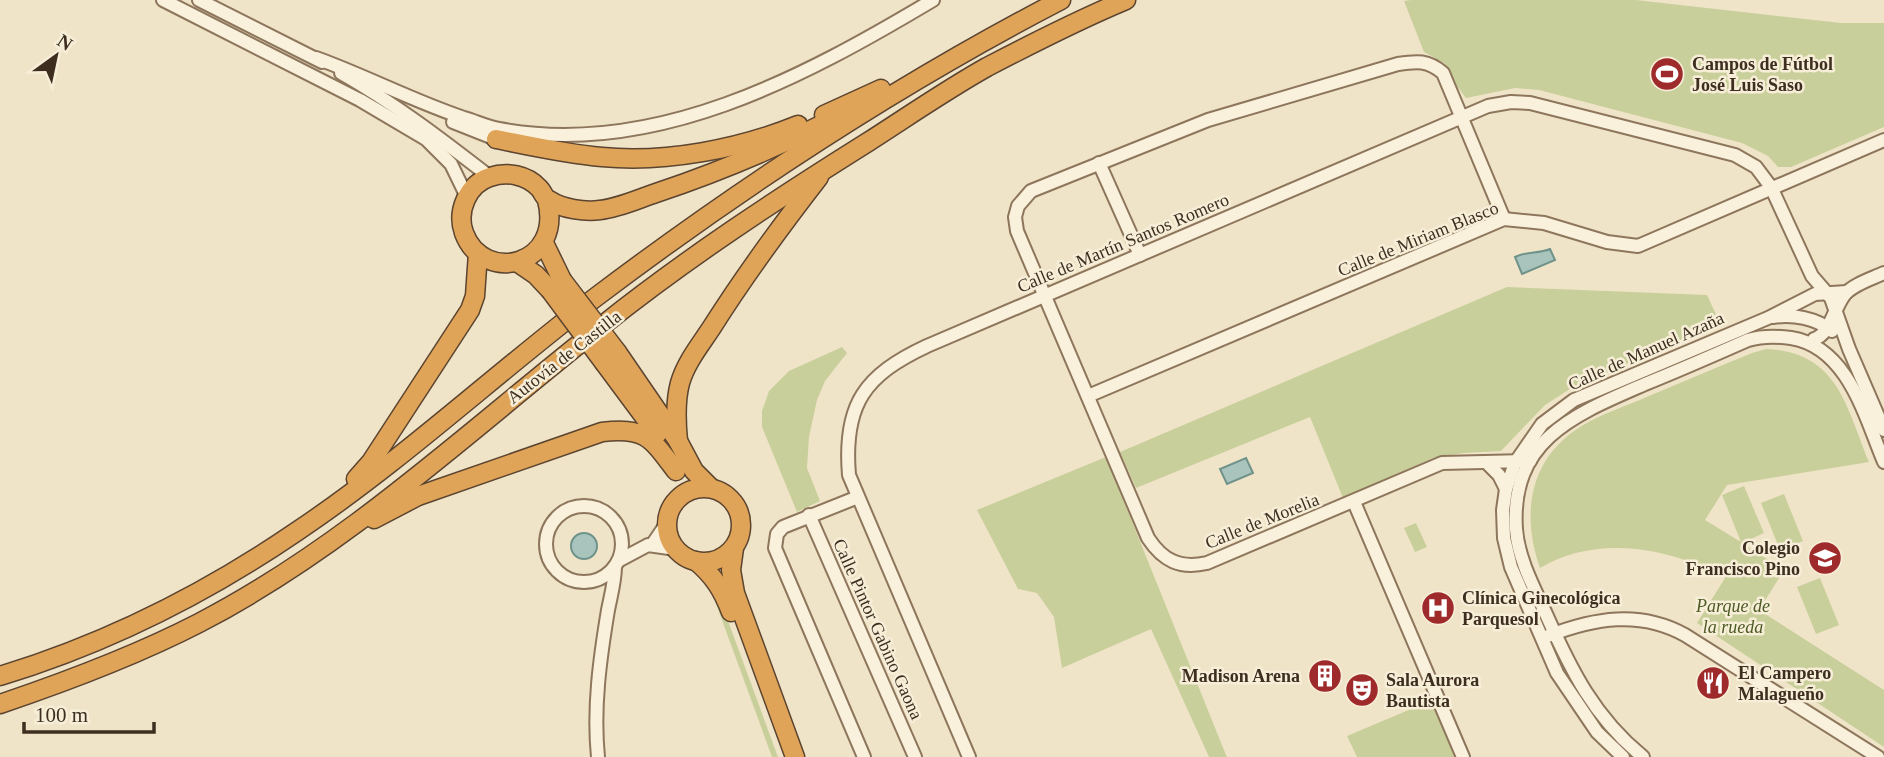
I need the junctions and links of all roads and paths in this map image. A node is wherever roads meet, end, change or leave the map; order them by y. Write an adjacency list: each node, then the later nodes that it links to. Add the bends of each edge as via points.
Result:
1 (163, 0): 17 (street, via 360,100 426,139 451,164)
2 (199, 0): 7 (street)
3 (933, 0): 7 (street, via 832,57 745,97 677,121 618,132 498,129 424,104)
4 (1040, 0): 9 (highway, via 971,34)
5 (1061, 0): 53 (highway, Autovía de Castilla, via 890,95 716,210 595,298)
6 (1126, 0): 14 (highway, Autovía de Castilla, via 985,69)
7 (316, 58): 8 (street)
8 (348, 77): 11 (street); 15 (street, via 414,118)
9 (892, 83): 11 (highway, via 788,129 732,146 674,156 606,158); 18 (highway, via 826,123 710,175 601,210 581,210)
10 (1461, 117): 13 (street, Calle de Morelia, via 1443,73 1419,60 1208,120); 16 (street, Calle de Martín Santos Romero, via 1511,102 1550,107 1735,155 1756,167); 19 (street, Calle de Morelia); 22 (street, Calle de Martín Santos Romero)
11 (496, 139)
12 (1884, 140): 16 (street, Calle de Miriam Blasco)
13 (1099, 163): 22 (street); 29 (street, Calle de Morelia, via 1031,191 1018,206 1017,231)
14 (825, 169): 40 (highway, via 743,279 688,364 678,398); 58 (highway, Autovía de Castilla, via 606,322)
15 (490, 177): 17 (highway); 18 (highway, via 516,175 529,180)
16 (1771, 187): 19 (street, Calle de Miriam Blasco, via 1638,246 1544,223); 25 (street, Calle de Martín Santos Romero)
17 (467, 197): 21 (highway, via 464,233)
18 (547, 200): 20 (highway, via 550,222)
19 (1504, 219): 38 (street, Calle de Miriam Blasco)
20 (544, 243): 23 (highway); 26 (highway)
21 (478, 253): 23 (highway, via 490,260); 53 (highway, via 475,296 455,336 371,462)
22 (1140, 255): 29 (street, Calle de Martín Santos Romero)
23 (517, 262): 26 (highway)
24 (1884, 273): 28 (street)
25 (1812, 276): 27 (street, Calle de Martín Santos Romero); 30 (street)
26 (556, 285): 37 (highway, bridge)
27 (1827, 292): 28 (street); 30 (street, Calle de Manuel Azaña); 31 (street, Calle de Martín Santos Romero)
28 (1847, 292): 31 (street)
29 (1045, 296): 38 (street, Calle de Morelia); 48 (street, Calle de Martín Santos Romero, via 897,360 868,386 849,430 847,448 849,475)
30 (1807, 300): 32 (street); 33 (street, Calle de Manuel Azaña)
31 (1835, 308): 34 (street); 36 (street, Calle de Martín Santos Romero)
32 (1801, 317): 33 (street, Calle de Manuel Azaña); 34 (street); 35 (street)
33 (1768, 318): 44 (street, Calle de Manuel Azaña, via 1574,400 1542,424)
34 (1828, 327): 35 (street, via 1820,337); 36 (street)
35 (1805, 337): 41 (street, Calle de Manuel Azaña, via 1773,332 1589,408 1556,430); 43 (street, via 1845,374)
36 (1849, 349): 39 (street, Calle de Martín Santos Romero)
37 (611, 358): 40 (highway); 45 (highway)
38 (1088, 397): 50 (street, Calle de Morelia, via 1148,538 1173,563 1207,563)
39 (1884, 430)
40 (678, 442): 46 (highway, via 694,471)
41 (1530, 461): 44 (street, Calle de Morelia); 63 (street, Calle de Manuel Azaña, via 1517,503 1516,532)
42 (1486, 462): 44 (street, Calle de Morelia); 47 (street); 50 (street, Calle de Morelia, via 1442,463)
43 (1884, 462)
44 (1515, 463): 47 (street, Calle de Manuel Azaña)
45 (676, 471): 49 (highway, via 680,484); 58 (highway, via 640,433 626,429 602,432 418,496)
46 (711, 488): 49 (highway, via 692,489); 56 (highway, via 731,498 741,517)
47 (1506, 489): 63 (street, Calle de Manuel Azaña, via 1504,538 1511,566)
48 (858, 497): 51 (street); 71 (street, Calle de Martín Santos Romero)
49 (676, 500): 52 (highway)
50 (1354, 502): 72 (street)
51 (809, 515): 69 (street, via 783,527 775,548); 70 (street, Calle Pintor Gabino Gaona)
52 (667, 523): 55 (street); 57 (highway)
53 (300, 529): 64 (highway, Autovía de Castilla, via 188,597 119,632)
54 (621, 536): 55 (street); 60 (street); 61 (street, via 610,516 590,506 574,507 555,518 545,539 549,561 565,578)
55 (648, 546): 57 (street); 60 (street)
56 (734, 548): 59 (highway, via 717,560); 68 (highway, via 735,593)
57 (676, 549): 59 (highway)
58 (311, 555): 65 (highway, Autovía de Castilla, via 199,622 89,672)
59 (696, 561): 67 (highway, via 713,577 725,598)
60 (616, 564): 61 (street, via 600,579); 62 (street)
61 (588, 582): 62 (street)
62 (609, 606): 66 (street, via 597,695)
63 (1549, 636): 73 (street, Calle de Manuel Azaña, via 1557,673 1597,732); 74 (street, Calle de Manuel Azaña, via 1596,709); 75 (street, via 1586,623 1620,618 1666,626)
64 (0, 676)
65 (0, 704)
66 (598, 757)
67 (785, 757)
68 (795, 757)
69 (864, 757)
70 (915, 757)
71 (969, 757)
72 (1462, 757)
73 (1623, 757)
74 (1643, 757)
75 (1878, 757)

